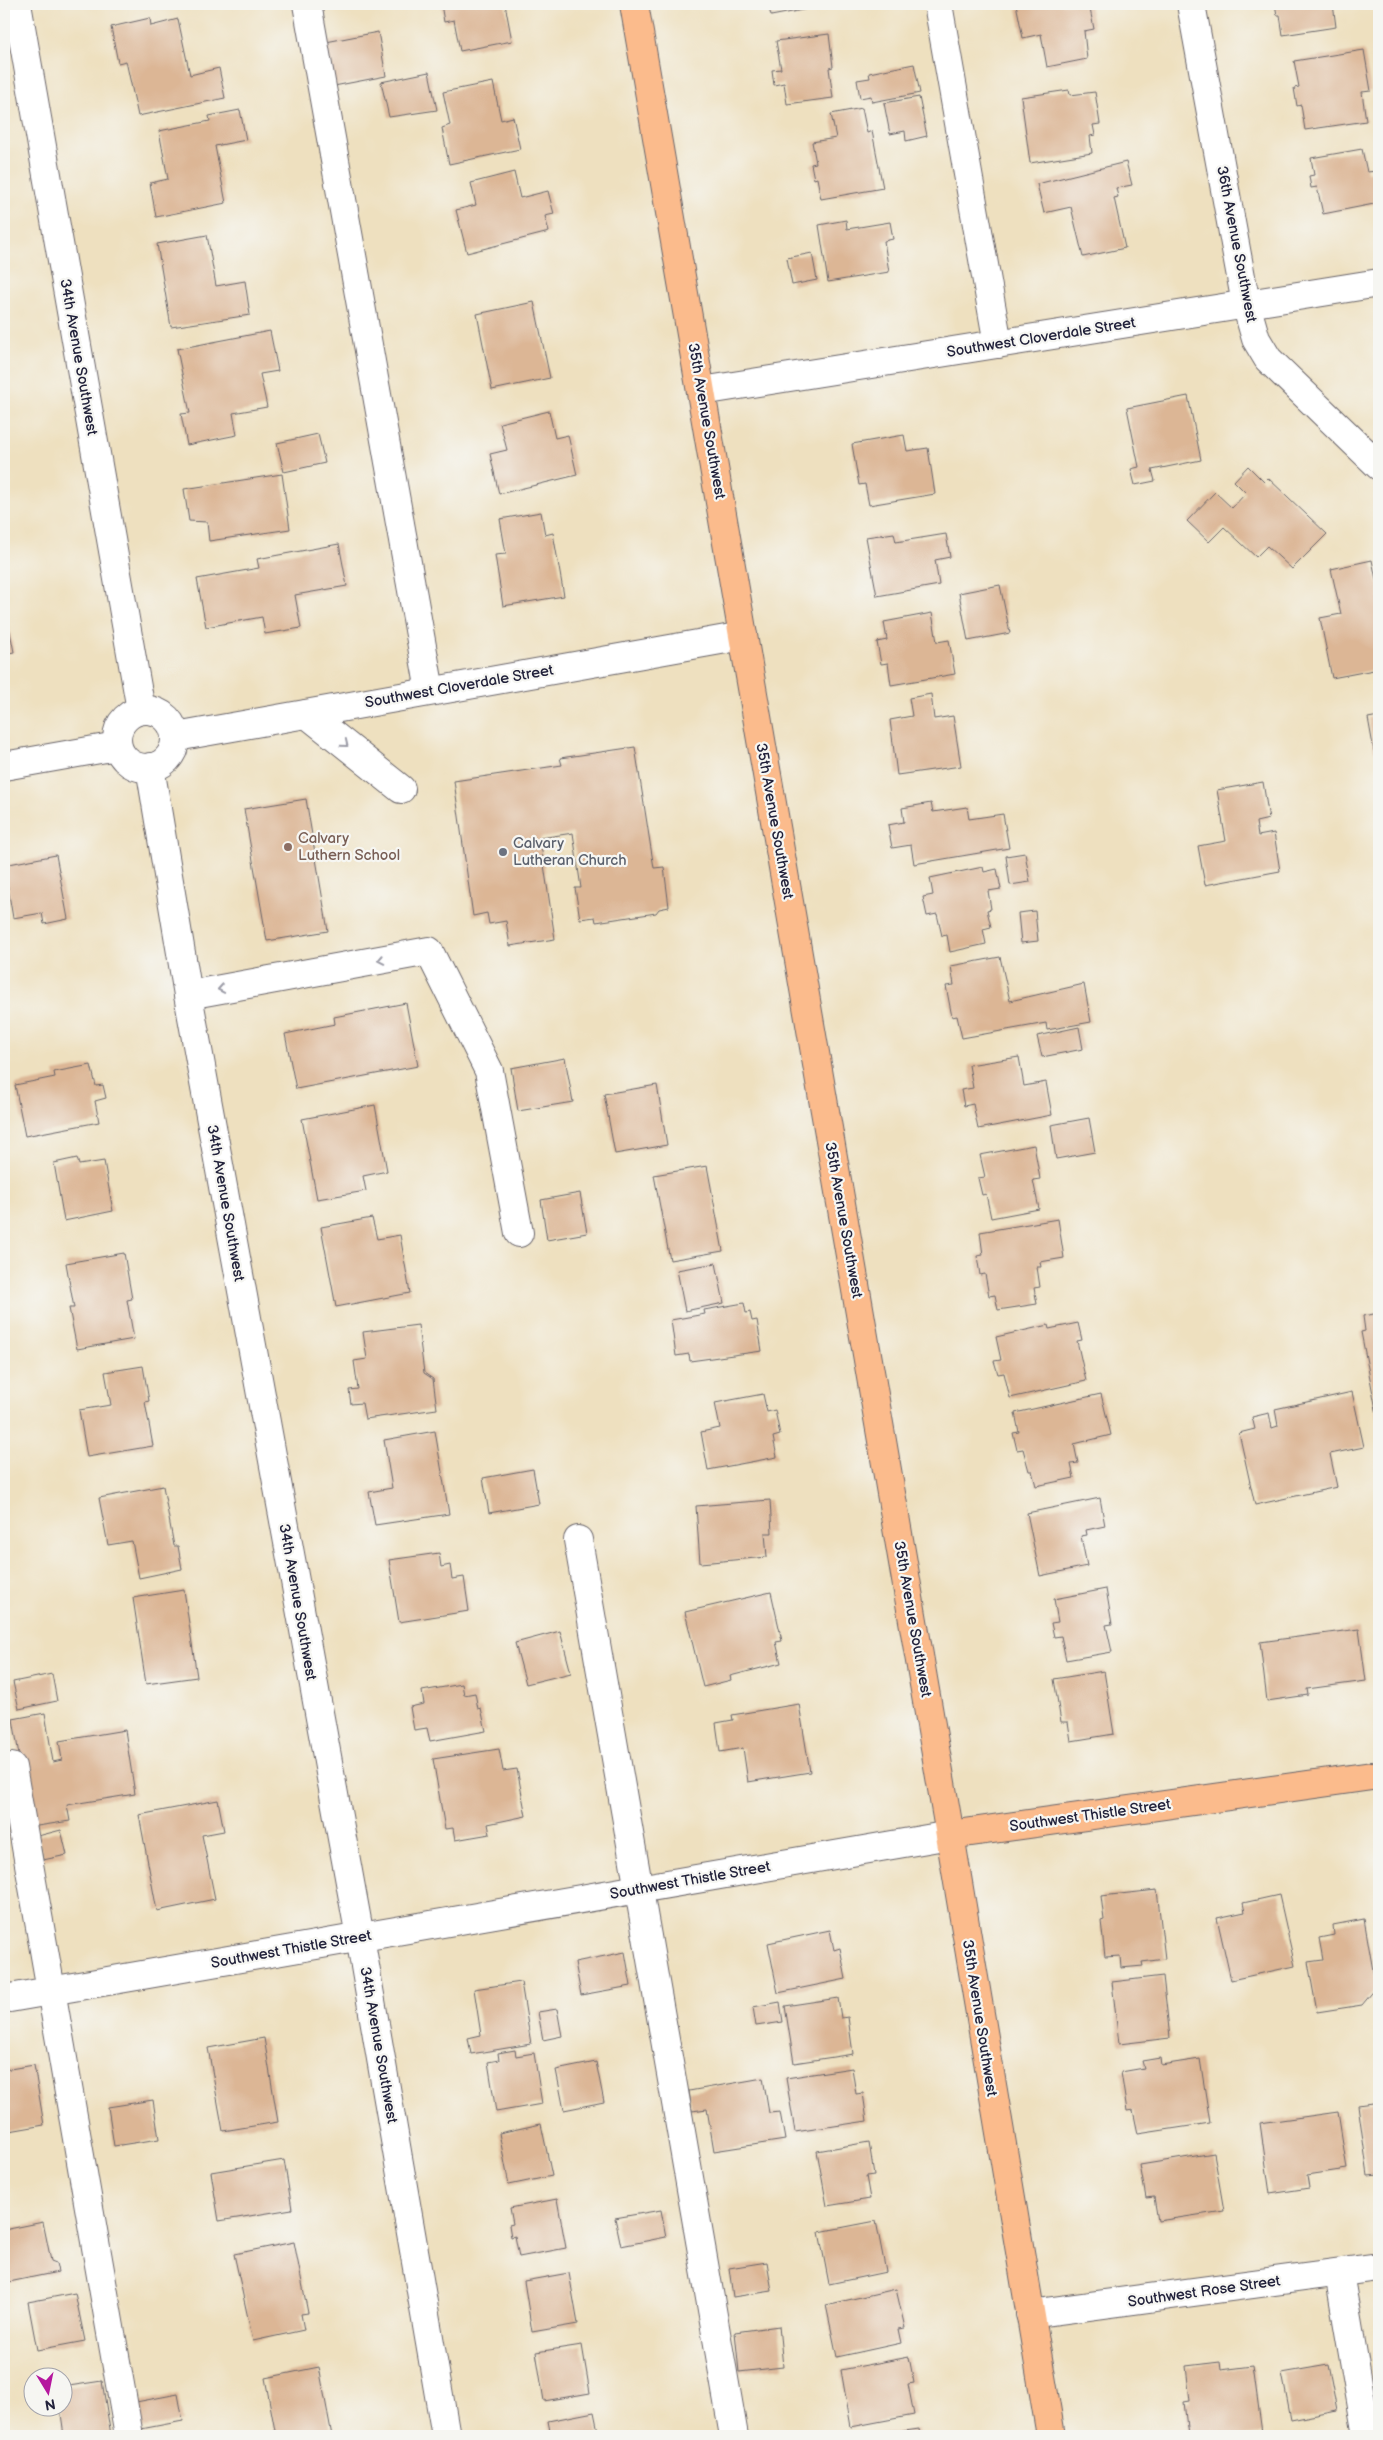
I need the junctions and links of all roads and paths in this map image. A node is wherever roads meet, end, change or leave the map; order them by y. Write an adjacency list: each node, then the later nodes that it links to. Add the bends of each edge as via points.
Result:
1 (17, 4): 13 (street, 34th Avenue Southwest)
2 (308, 4): 12 (street)
3 (634, 4): 9 (main road, 35th Avenue Southwest)
4 (938, 4): 8 (street)
5 (1191, 4): 7 (street, 36th Avenue Southwest)
6 (1379, 283): 7 (street, Southwest Cloverdale Street)
7 (1246, 304): 8 (street, Southwest Cloverdale Street); 10 (street, 36th Avenue Southwest, via 1256,339 1268,359)
8 (998, 344): 9 (street, Southwest Cloverdale Street)
9 (702, 390): 11 (main road, 35th Avenue Southwest)
10 (1379, 466)
11 (743, 636): 12 (street, Southwest Cloverdale Street); 25 (main road, 35th Avenue Southwest)
12 (430, 692): 14 (street, Southwest Cloverdale Street)
13 (141, 710): 15 (street, via 162,714 174,728); 16 (street, via 126,716 121,723)
14 (307, 714): 15 (street, Southwest Cloverdale Street); 19 (street, one-way to 19)
15 (176, 737): 18 (street, via 171,755 164,762)
16 (117, 746): 17 (street); 18 (street, via 126,761 135,766)
17 (4, 766)
18 (150, 767): 20 (street, 34th Avenue Southwest)
19 (400, 789)
20 (188, 995): 21 (street, one-way to 20, via 489,1071 429,951); 27 (street, 34th Avenue Southwest)
21 (519, 1233)
22 (578, 1540): 26 (street)
23 (12, 1767): 28 (street)
24 (1379, 1776): 25 (main road, Southwest Thistle Street)
25 (950, 1835): 26 (street, Southwest Thistle Street); 32 (main road, 35th Avenue Southwest)
26 (639, 1889): 27 (street, Southwest Thistle Street); 35 (street)
27 (360, 1938): 28 (street, Southwest Thistle Street); 34 (street, 34th Avenue Southwest)
28 (51, 1991): 29 (street, Southwest Thistle Street); 33 (street)
29 (4, 1999)
30 (1379, 2267): 31 (street, Southwest Rose Street)
31 (1339, 2273): 32 (street, Southwest Rose Street); 37 (street)
32 (1030, 2314): 36 (main road, 35th Avenue Southwest)
33 (128, 2436)
34 (446, 2436)
35 (734, 2436)
36 (1051, 2436)
37 (1367, 2436)

